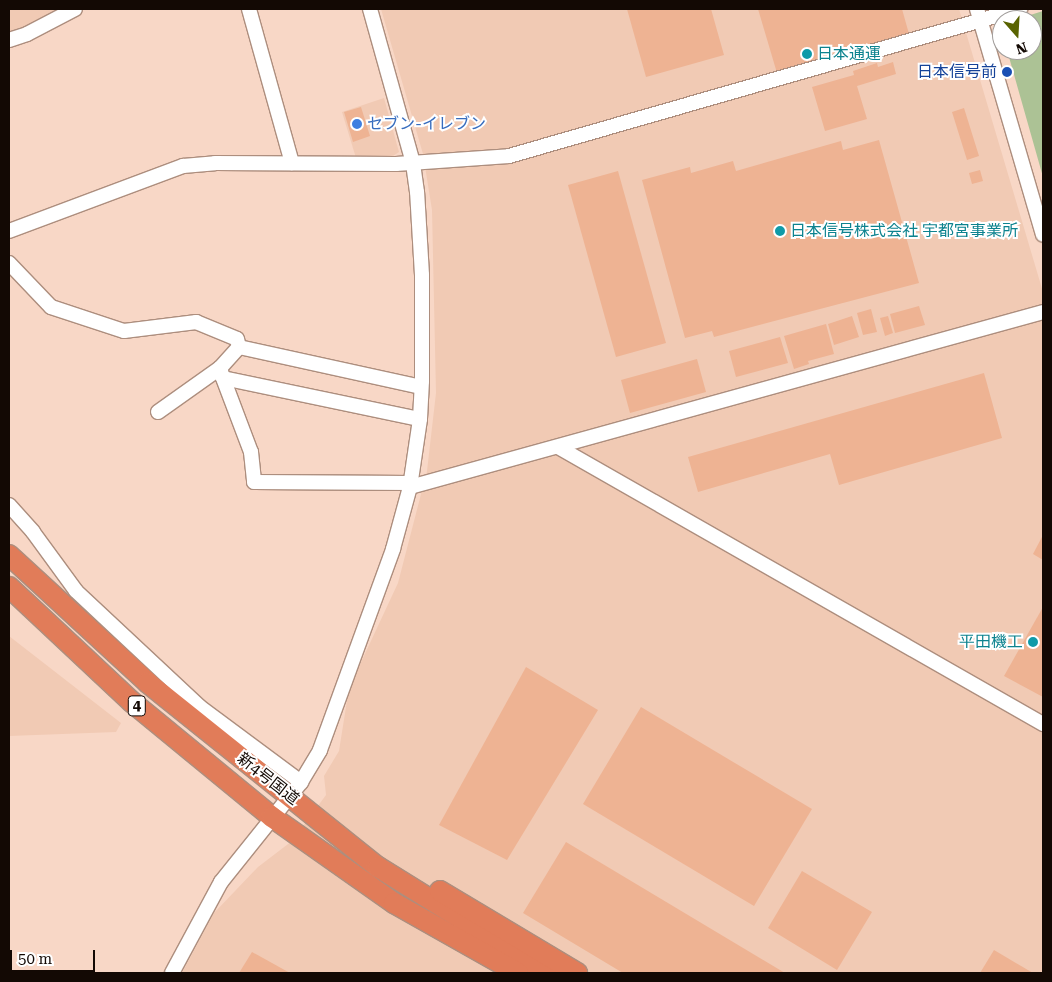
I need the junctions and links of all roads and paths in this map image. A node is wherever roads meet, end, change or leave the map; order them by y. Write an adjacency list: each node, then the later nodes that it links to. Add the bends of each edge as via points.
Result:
1 (74, 9): 6 (street)
2 (249, 9): 7 (street)
3 (370, 9): 8 (street)
4 (1020, 9): 5 (street)
5 (979, 14): 8 (street, via 510,156); 10 (street)
6 (9, 40)
7 (292, 163): 8 (street); 9 (street, via 183,166)
8 (413, 163): 15 (street, via 422,275)
9 (9, 231)
10 (1043, 232)
11 (9, 263): 13 (street, via 50,307 124,330 202,323 237,339)
12 (1043, 312): 18 (street)
13 (240, 347): 14 (street); 15 (street)
14 (221, 373): 16 (street); 17 (street); 19 (street, via 251,452 254,482)
15 (421, 387): 17 (street)
16 (158, 412)
17 (420, 419): 19 (street)
18 (558, 447): 19 (street); 23 (street)
19 (410, 485): 24 (street, via 393,549 320,750)
20 (9, 505): 24 (street, via 76,591)
21 (9, 555): 24 (highway, 新4号国道 / 4, via 148,683)
22 (9, 587): 26 (highway, 新4号国道 / 4, via 132,702)
23 (1043, 724)
24 (295, 789): 25 (highway, 新4号国道 / 4); 26 (street)
25 (316, 816): 31 (highway, 新4号国道 / 4, via 378,866); 32 (highway)
26 (272, 817): 27 (highway, 新4号国道 / 4); 28 (street, via 221,882)
27 (394, 903): 29 (highway, via 416,925); 30 (highway, 新4号国道 / 4)
28 (172, 973)
29 (492, 973)
30 (518, 973)
31 (549, 973)
32 (577, 973)

